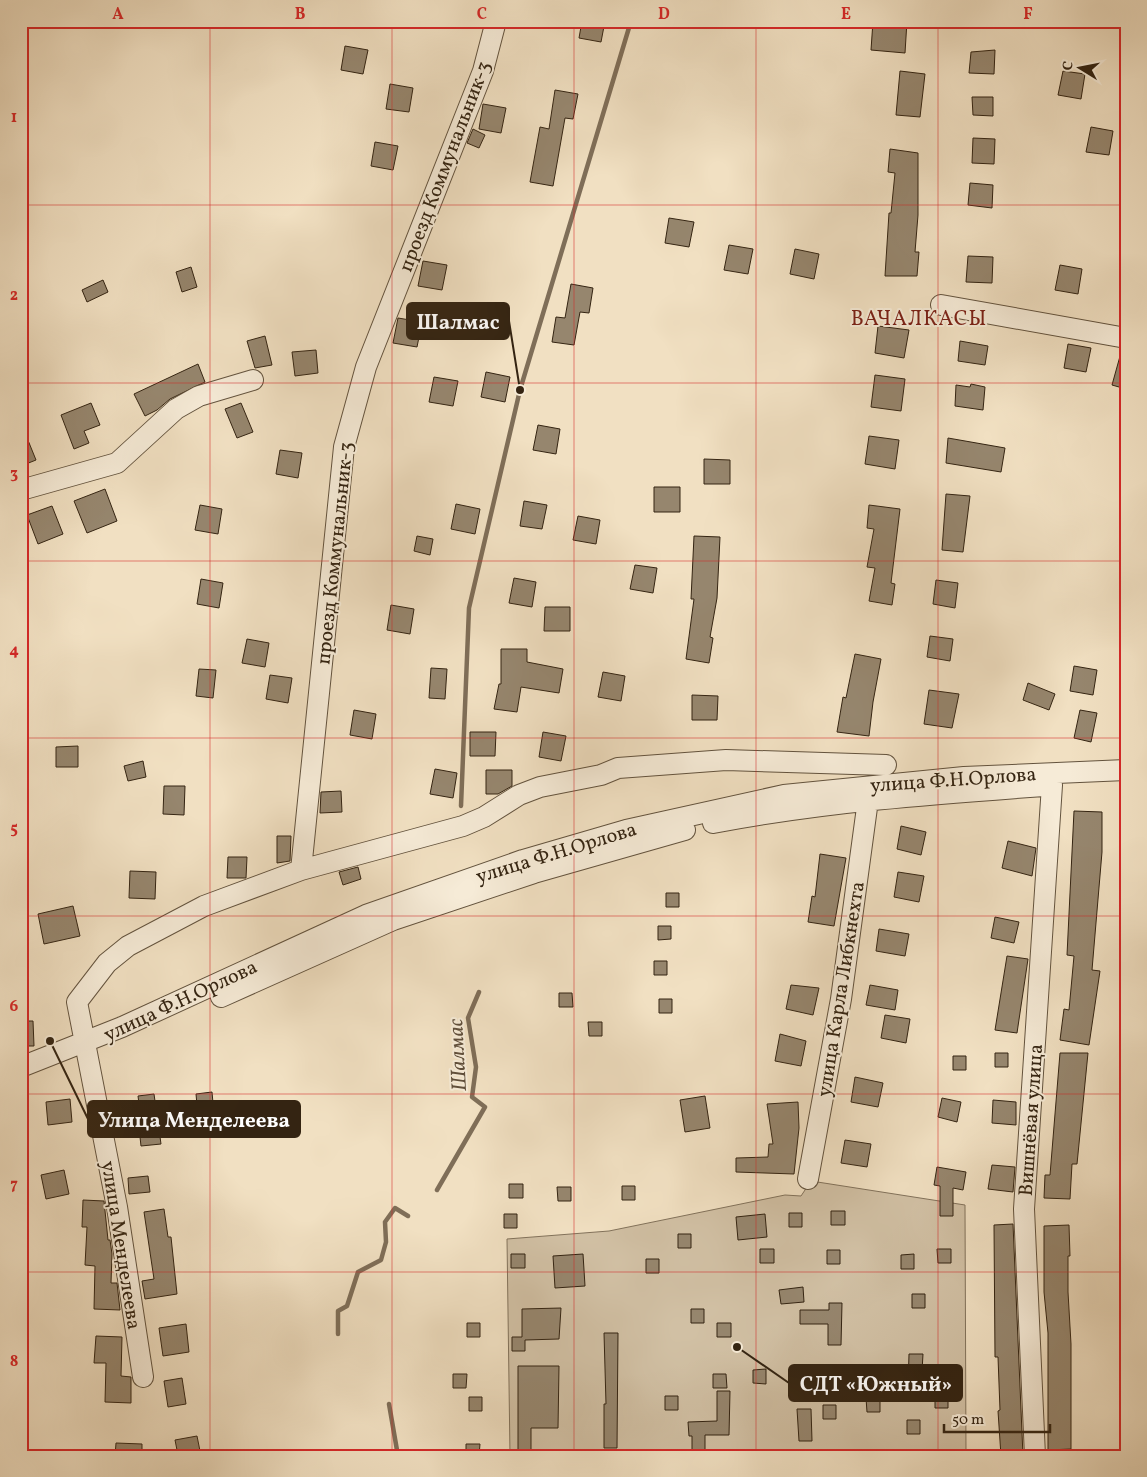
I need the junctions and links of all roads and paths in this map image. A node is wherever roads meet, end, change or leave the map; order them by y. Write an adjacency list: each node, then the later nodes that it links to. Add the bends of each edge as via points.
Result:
1 (496, 21): 10 (street, проезд Коммунальник-3, via 483,71 366,367 344,447)
2 (941, 304): 3 (street)
3 (1126, 338)
4 (253, 380): 5 (street, via 199,396 176,409 117,463)
5 (21, 490)
6 (1126, 770): 9 (street, улица Ф.Н.Орлова, via 1042,772)
7 (1126, 784): 8 (street, улица Ф.Н.Орлова)
8 (1052, 785): 9 (street, улица Ф.Н.Орлова); 16 (street, Вишнёвая улица, via 1024,1209)
9 (879, 786): 10 (street, улица Менделеева, via 726,760 618,768 601,776 540,787 463,826); 11 (street, улица Ф.Н.Орлова, via 711,823 534,873 393,920); 14 (street, улица Карла Либкнехта)
10 (301, 870): 11 (street, улица Менделеева, via 204,906 128,946 107,963 77,1002)
11 (86, 1049): 12 (street, улица Ф.Н.Орлова); 13 (street, улица Ф.Н.Орлова); 15 (street, улица Менделеева, via 118,1206)
12 (21, 1067)
13 (21, 1080)
14 (808, 1179)
15 (143, 1377)
16 (1035, 1456)

